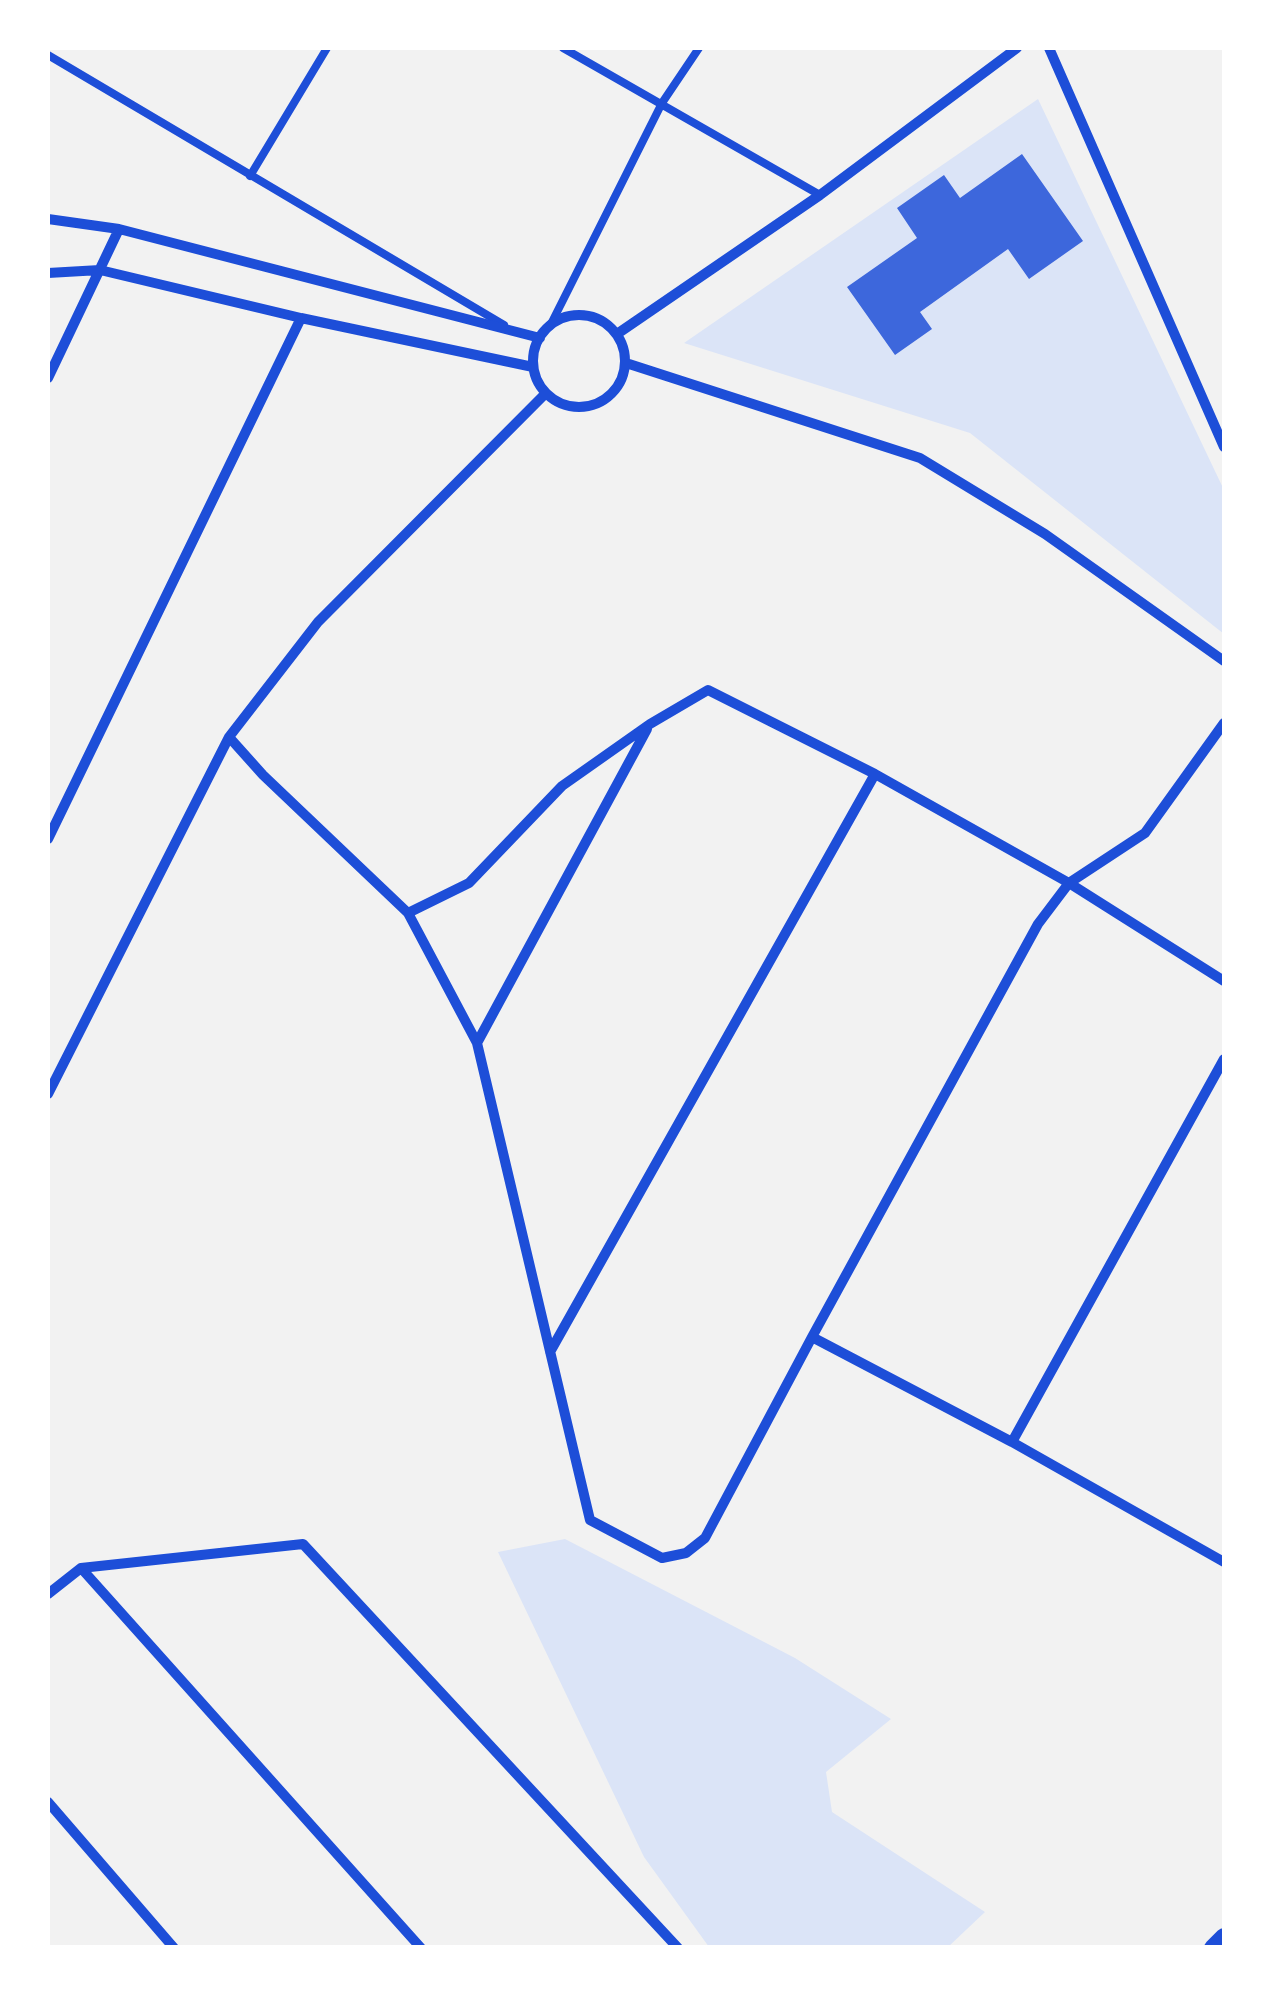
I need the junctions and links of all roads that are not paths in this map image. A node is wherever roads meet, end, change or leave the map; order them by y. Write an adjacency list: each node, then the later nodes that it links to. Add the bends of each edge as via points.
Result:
1 (327, 48): 8 (lane)
2 (562, 48): 7 (lane)
3 (699, 48): 7 (lane)
4 (1018, 48): 9 (street)
5 (1049, 48): 23 (street)
6 (48, 54): 8 (lane)
7 (662, 103): 9 (lane); 15 (lane)
8 (250, 176): 16 (lane)
9 (820, 195): 17 (street)
10 (48, 219): 11 (street)
11 (119, 228): 12 (street); 16 (street)
12 (100, 270): 13 (street); 14 (street); 21 (street)
13 (48, 273)
14 (301, 318): 20 (street); 29 (street)
15 (550, 326): 17 (street, via 562,318 592,316); 18 (street)
16 (512, 330): 18 (street)
17 (617, 334): 19 (street)
18 (540, 338): 20 (street)
19 (626, 363): 22 (street, via 602,402 572,407); 24 (street, via 920,458 1045,534)
20 (533, 366): 22 (street)
21 (48, 378)
22 (546, 393): 27 (street, via 318,622)
23 (1224, 447)
24 (1224, 662)
25 (1224, 722): 30 (street, via 1145,833)
26 (650, 724): 28 (street, via 708,690); 31 (street, via 562,786 469,883); 33 (street)
27 (229, 737): 31 (street); 35 (street)
28 (875, 774): 30 (street); 37 (street)
29 (48, 839)
30 (1069, 883): 32 (street); 36 (street, via 1038,924)
31 (408, 913): 33 (street)
32 (1224, 980)
33 (478, 1043): 37 (street)
34 (1224, 1059): 38 (street)
35 (48, 1094)
36 (812, 1338): 37 (street, via 705,1538 686,1553 662,1558 590,1520); 38 (street)
37 (550, 1352)
38 (1012, 1442): 39 (street)
39 (1224, 1562)
40 (81, 1568): 41 (street); 45 (street); 46 (street, via 303,1544)
41 (48, 1594)
42 (48, 1802): 44 (street)
43 (1224, 1937): 47 (street)
44 (174, 1948)
45 (421, 1948)
46 (678, 1948)
47 (1214, 1948)

